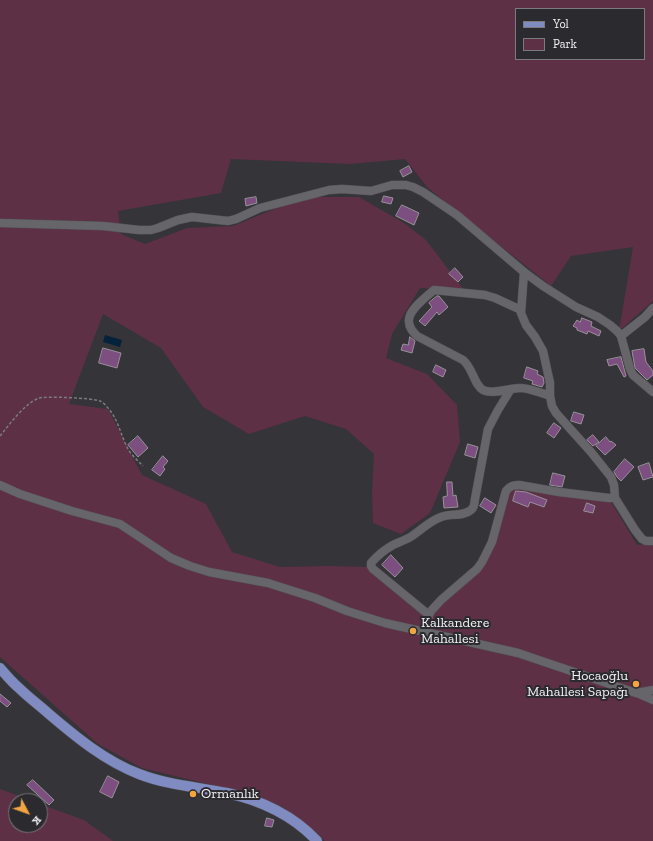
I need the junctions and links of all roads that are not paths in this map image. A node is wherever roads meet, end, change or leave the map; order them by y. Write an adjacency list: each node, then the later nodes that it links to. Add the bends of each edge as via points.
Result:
1 (0, 223): 2 (street, via 151,230 192,217 228,221 260,208 329,190 371,191 406,184 457,215)
2 (524, 272): 4 (street); 5 (street, via 576,307 610,324)
3 (653, 308): 5 (street)
4 (521, 310): 6 (street, via 485,295 434,290 416,307 408,322 417,336 467,363 478,385 484,391); 8 (street, via 526,325 544,351)
5 (621, 336): 7 (street, via 633,375)
6 (511, 389): 8 (street, via 522,388); 12 (street, via 488,429 471,511 440,517 384,551 371,563 373,569)
7 (653, 392)
8 (550, 396): 10 (street, via 556,413 611,477)
9 (0, 485): 13 (street, via 72,511 120,524 171,558 190,566 268,583 385,623)
10 (615, 498): 11 (street, via 640,537 646,541); 12 (street, via 513,485 506,491 492,542 482,562 441,600)
11 (653, 540)
12 (429, 615): 13 (street)
13 (426, 632): 16 (street, via 518,653)
14 (0, 668): 18 (main road, via 18,688 63,726 112,762 159,780 229,793 252,800 290,819)
15 (653, 690): 16 (street)
16 (636, 693): 17 (street)
17 (653, 700)
18 (317, 841)

